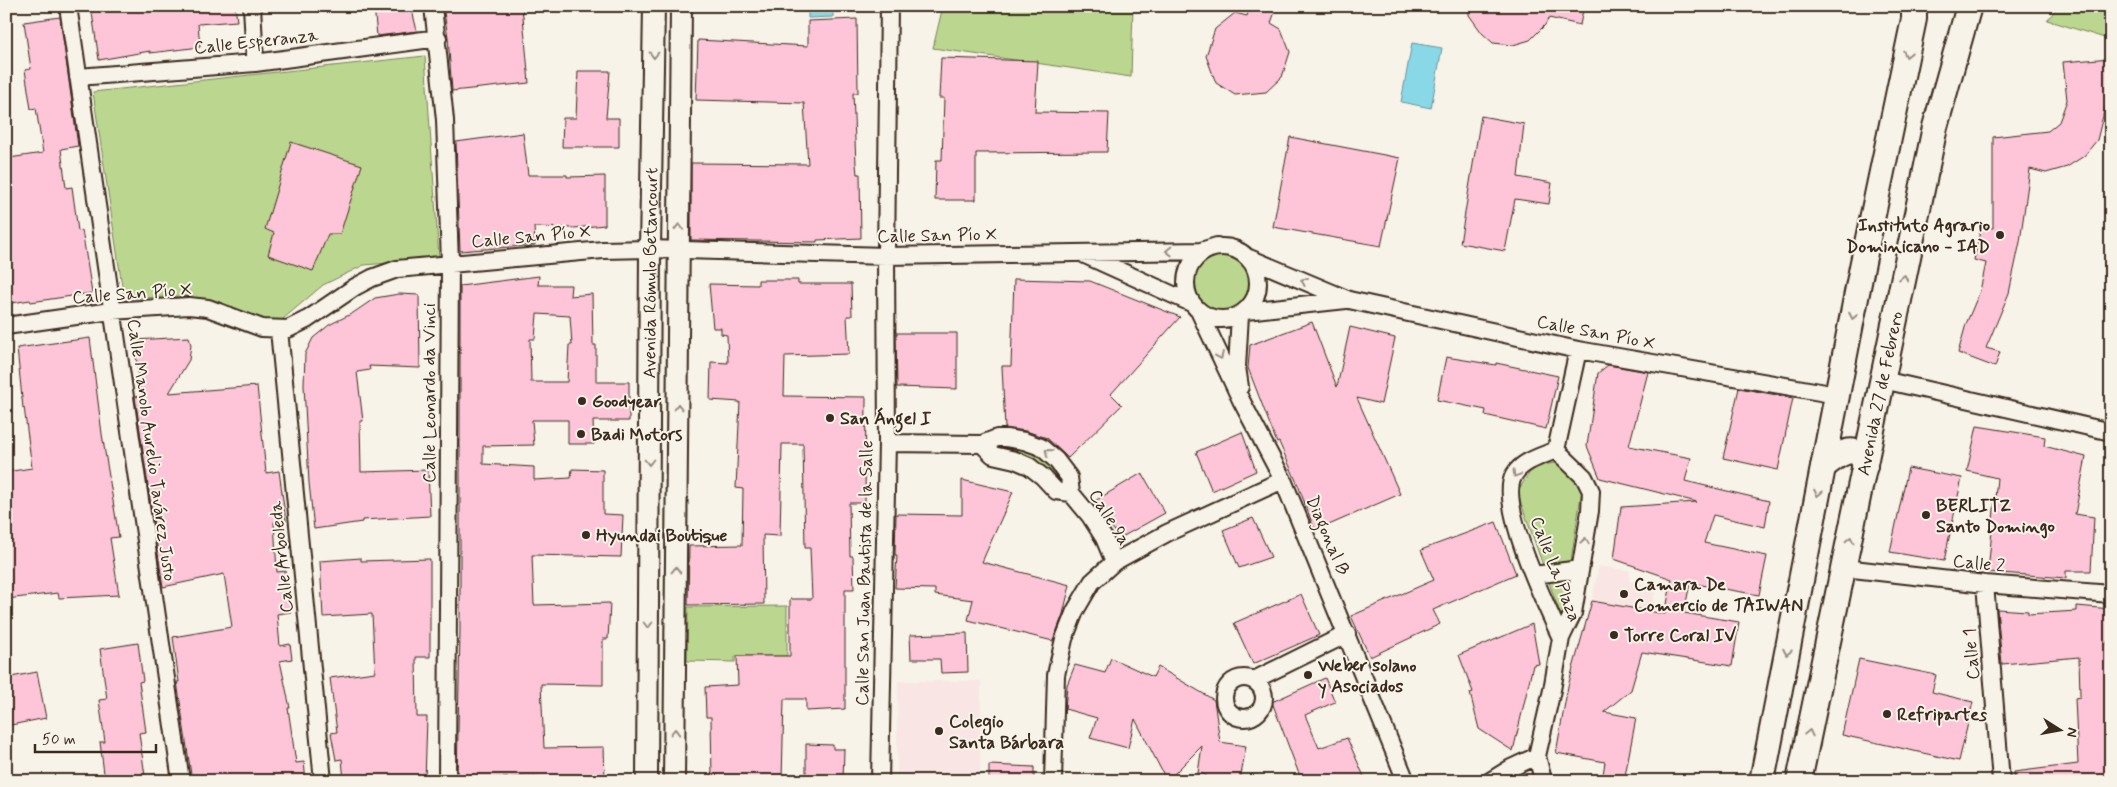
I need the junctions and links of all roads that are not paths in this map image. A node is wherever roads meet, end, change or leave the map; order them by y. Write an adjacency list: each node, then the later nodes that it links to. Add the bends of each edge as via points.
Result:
1 (68, 6): 12 (street, Calle Manolo Aurelio Tavárez Justo)
2 (252, 6): 11 (street)
3 (433, 6): 10 (street, Calle Leonardo da Vinci)
4 (654, 6): 15 (main road, Avenida Rómulo Betancourt, one-way to 15)
5 (681, 6): 16 (main road, Avenida Rómulo Betancourt, one-way to 5)
6 (889, 6): 18 (street, Calle San Juan Bautista de la Salle)
7 (1914, 6): 29 (highway, one-way to 29, via 1914,19)
8 (1954, 6): 13 (highway, via 1939,75)
9 (1969, 6): 13 (highway, Avenida 27 de Febrero)
10 (438, 38): 11 (street, Calle Esperanza); 20 (street, Calle Leonardo da Vinci)
11 (255, 63): 12 (street, Calle Esperanza)
12 (78, 77): 23 (street, Calle Manolo Aurelio Tavárez Justo)
13 (1943, 97): 28 (highway, Avenida 27 de Febrero, one-way to 13)
14 (1217, 246): 17 (street, Calle San Pío X, one-way to 17, via 1200,251); 19 (street, via 1240,251); 22 (street, via 1201,254 1189,267 1186,285)
15 (650, 249): 16 (street, Calle San Pío X); 20 (street, Calle San Pío X); 52 (main road, Avenida Rómulo Betancourt, one-way to 52)
16 (679, 250): 18 (street, Calle San Pío X); 53 (main road, Avenida Rómulo Betancourt, one-way to 16)
17 (1081, 253): 18 (street, Calle San Pío X); 22 (street, Calle San Pío X)
18 (886, 256): 32 (street, Calle San Juan Bautista de la Salle)
19 (1249, 258): 21 (street, Calle San Pío X, one-way to 19); 24 (street, via 1258,280 1253,303)
20 (450, 263): 26 (street, Calle San Pío X, via 397,269 372,278 296,327); 51 (street, Calle Leonardo da Vinci)
21 (1349, 300): 24 (street, Calle San Pío X); 27 (street, Calle San Pío X)
22 (1195, 307): 24 (street, via 1210,317 1222,319); 30 (street, Diagonal B, one-way to 30)
23 (112, 311): 25 (street, Calle San Pío X); 26 (street, Calle San Pío X, via 189,306 208,308 262,328); 49 (street, Calle Manolo Aurelio Tavárez Justo)
24 (1243, 313): 30 (street, via 1238,367)
25 (6, 326)
26 (279, 330): 50 (street, Calle Arboleda)
27 (1578, 350): 29 (street, Calle San Pío X); 34 (street)
28 (1883, 380): 31 (street); 35 (highway, Avenida 27 de Febrero)
29 (1837, 395): 36 (highway)
30 (1241, 400): 37 (street, Diagonal B)
31 (2111, 432)
32 (887, 443): 33 (street, Calle 9a); 54 (street, Calle San Juan Bautista de la Salle)
33 (982, 444): 38 (street, Calle 9a, via 993,455 1029,466 1056,491); 38 (street, Calle 9a, one-way to 33, via 1069,477 1041,446 1006,438)
34 (1556, 450): 41 (street, Calle La Plaza, one-way to 34, via 1591,491 1584,477); 42 (street, Calle La Plaza, one-way to 42, via 1522,465 1513,476 1509,496)
35 (1865, 466): 36 (highway, via 1863,458 1851,451 1833,458); 40 (highway, Avenida 27 de Febrero, one-way to 35)
36 (1823, 467): 59 (highway, one-way to 59)
37 (1283, 480): 39 (street, via 1167,533); 45 (street, Diagonal B)
38 (1071, 493): 39 (street, Calle 9a, via 1104,538)
39 (1114, 562): 55 (street, via 1092,582 1064,639 1056,675)
40 (1844, 568): 43 (street, Calle 2); 60 (highway, Avenida 27 de Febrero, one-way to 40)
41 (1580, 569): 42 (street); 46 (street, Calle La Plaza, via 1573,613)
42 (1534, 575): 46 (street, Calle La Plaza)
43 (1985, 584): 44 (street, Calle 2); 61 (street, Calle 1)
44 (2111, 594)
45 (1347, 634): 47 (street); 56 (street, Diagonal B)
46 (1561, 638): 48 (street, Calle La Plaza)
47 (1254, 680)
48 (1537, 756): 57 (street); 58 (street, Calle La Plaza, via 1542,776)
49 (181, 781)
50 (323, 781)
51 (448, 781)
52 (648, 781)
53 (674, 781)
54 (880, 781)
55 (1053, 781)
56 (1406, 781)
57 (1490, 781)
58 (1540, 781)
59 (1762, 781)
60 (1799, 781)
61 (2001, 781)

